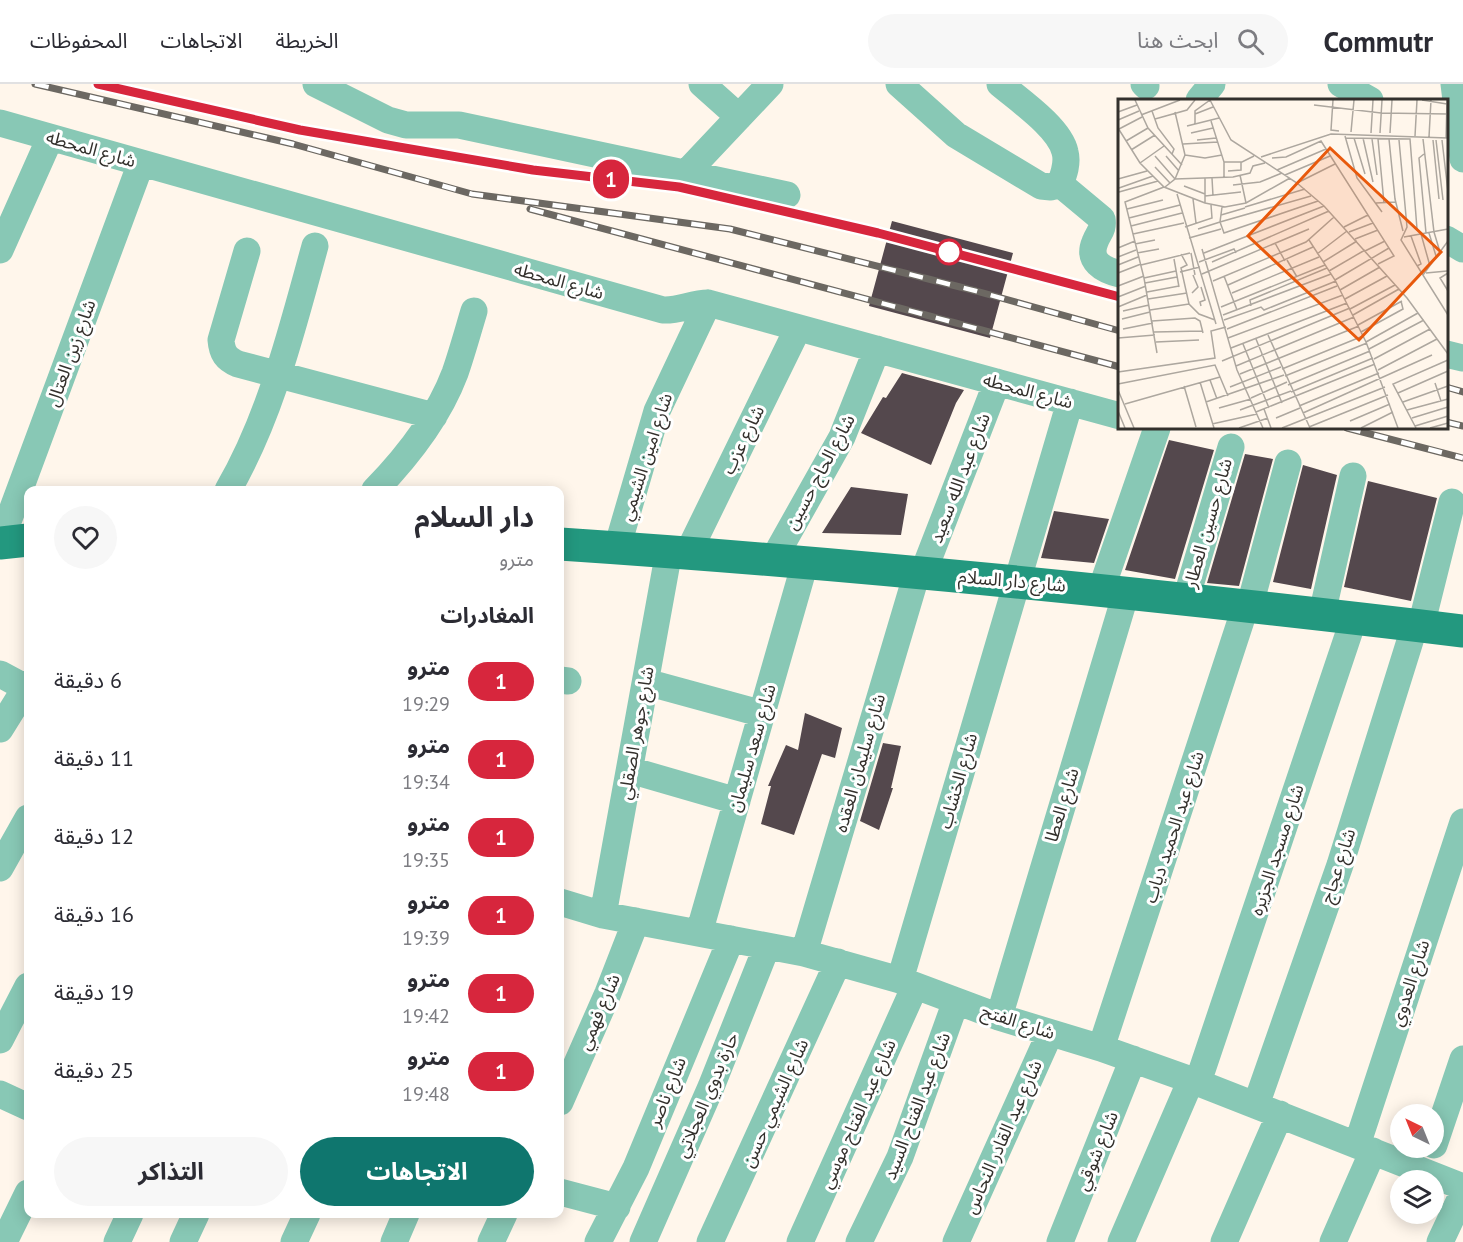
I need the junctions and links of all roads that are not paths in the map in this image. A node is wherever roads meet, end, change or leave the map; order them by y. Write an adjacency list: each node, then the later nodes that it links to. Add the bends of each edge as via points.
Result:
1 (316, 84): 16 (street, via 388,120 459,125)
2 (702, 84): 9 (street)
3 (770, 84): 9 (street)
4 (899, 84): 17 (street, via 956,135 1041,186)
5 (1000, 84): 17 (street, via 1059,138 1066,169)
6 (1341, 84): 8 (street)
7 (1447, 87): 13 (street)
8 (1368, 99)
9 (739, 117): 16 (street)
10 (0, 123): 11 (street, شارع المحطه)
11 (50, 138): 15 (street, شارع المحطه); 24 (street)
12 (1448, 146): 13 (street)
13 (1462, 154): 14 (street)
14 (1463, 159)
15 (141, 163): 27 (street, شارع المحطه, via 663,310); 46 (street, شارع زين العتال)
16 (687, 172): 18 (street)
17 (1060, 184): 20 (street, via 1102,219)
18 (787, 195)
19 (1118, 207): 20 (street)
20 (1102, 229): 26 (street, via 1095,240 1094,258 1099,266)
21 (1448, 240): 23 (street)
22 (315, 246): 33 (street)
23 (1463, 249)
24 (0, 250)
25 (248, 251): 33 (street, via 221,339 222,351 228,360)
26 (1118, 274)
27 (708, 303): 29 (street, شارع المحطه); 48 (street, شارع امين الشيمي, via 657,411)
28 (474, 311): 36 (street, via 455,374)
29 (798, 328): 30 (street, شارع المحطه); 49 (street, شارع عزب)
30 (877, 350): 34 (street, شارع المحطه); 50 (street, شارع الحاج حسين)
31 (1448, 354): 32 (street)
32 (1463, 358)
33 (279, 375): 36 (street); 42 (street)
34 (997, 382): 35 (street, شارع المحطه); 51 (street, شارع عبد الله سعيد)
35 (1070, 402): 37 (street, شارع المحطه); 52 (street, شارع الخشاب)
36 (434, 416): 43 (street, via 416,444)
37 (1118, 416)
38 (1157, 429): 53 (street, شارع العطا)
39 (1231, 447): 54 (street, شارع حسين العطار)
40 (1288, 463): 55 (street, شارع عبد الحميد دياب)
41 (1353, 476): 56 (street, شارع مسجد الجزيره)
42 (230, 486)
43 (379, 486)
44 (1452, 502): 57 (street, شارع عجاج)
45 (24, 540): 46 (main road)
46 (0, 543)
47 (564, 544): 48 (main road, شارع دار السلام)
48 (617, 548): 49 (main road, شارع دار السلام)
49 (679, 552): 50 (main road, شارع دار السلام); 60 (street, شارع جوهر الصقلي)
50 (789, 562): 51 (main road, شارع دار السلام); 63 (street, شارع سعد سليمان)
51 (920, 573): 52 (main road, شارع دار السلام); 76 (street, شارع سليمان العقده)
52 (1016, 581): 53 (main road, شارع دار السلام); 78 (street, شارع الخشاب)
53 (1113, 591): 54 (main road, شارع دار السلام); 81 (street, شارع العطا)
54 (1186, 599): 55 (main road, شارع دار السلام)
55 (1248, 605): 56 (main road, شارع دار السلام); 84 (street, شارع عبد الحميد دياب)
56 (1338, 616): 57 (main road, شارع دار السلام); 87 (street, شارع مسجد الجزيره, via 1217,1031)
57 (1418, 625): 58 (main road, شارع دار السلام); 91 (street, شارع عجاج, via 1340,865)
58 (1463, 631)
59 (0, 675): 61 (street)
60 (646, 682): 63 (street); 65 (street, شارع جوهر الصقلي)
61 (24, 685)
62 (24, 691): 64 (street)
63 (762, 714): 66 (street, شارع سعد سليمان)
64 (0, 729)
65 (630, 770): 66 (street); 71 (street, شارع جوهر الصقلي)
66 (737, 801): 73 (street, شارع سعد سليمان)
67 (1463, 822): 93 (street, شارع العدوي)
68 (24, 825): 69 (street)
69 (0, 868)
70 (564, 903): 71 (street, شارع الفتح)
71 (603, 915): 72 (street, شارع الفتح)
72 (636, 921): 73 (street, شارع الفتح); 88 (street, شارع فهمي)
73 (699, 933): 74 (street, شارع الفتح)
74 (731, 939): 75 (street, شارع الفتح); 100 (street, شارع ناصر)
75 (767, 946): 76 (street, شارع الفتح); 113 (street, حارة بدوي العجلاتي)
76 (804, 953): 77 (street, شارع الفتح)
77 (838, 962): 78 (street, شارع الفتح); 114 (street, شارع الشيمي حسن)
78 (908, 983): 80 (street, شارع الفتح); 115 (street, شارع عبد الفتاح موسي)
79 (24, 994): 83 (street)
80 (957, 1001): 81 (street, شارع الفتح); 116 (street, شارع عبد الفتاح السيد, via 900,1157)
81 (999, 1017): 82 (street, شارع الفتح)
82 (1050, 1033): 84 (street, شارع الفتح); 117 (street, شارع عبد القادر النحاس)
83 (0, 1040)
84 (1101, 1048): 85 (street, شارع الفتح)
85 (1133, 1059): 87 (street, شارع الفتح); 118 (street, شارع شوقي)
86 (1463, 1059): 92 (street)
87 (1194, 1081): 91 (street, شارع الفتح); 119 (street, شارع مسجد الجزيره)
88 (564, 1093)
89 (0, 1095): 90 (street)
90 (24, 1105)
91 (1268, 1110): 93 (street, شارع الفتح); 120 (street, شارع عجاج)
92 (1444, 1116)
93 (1365, 1148): 94 (street, شارع الفتح); 121 (street, شارع العدوي)
94 (1390, 1151)
95 (1434, 1158): 96 (street, شارع الفتح)
96 (1463, 1187)
97 (564, 1193): 100 (street)
98 (1463, 1193): 122 (street)
99 (24, 1201): 106 (street)
100 (617, 1207): 112 (street, شارع ناصر)
101 (128, 1218): 107 (street)
102 (194, 1218): 108 (street)
103 (305, 1218): 109 (street)
104 (404, 1218): 110 (street)
105 (502, 1218): 111 (street)
106 (4, 1242)
107 (117, 1242)
108 (183, 1242)
109 (294, 1242)
110 (394, 1242)
111 (490, 1242)
112 (598, 1242)
113 (643, 1242)
114 (710, 1242)
115 (800, 1242)
116 (858, 1242)
117 (956, 1242)
118 (1060, 1242)
119 (1121, 1242)
120 (1224, 1242)
121 (1333, 1242)
122 (1440, 1242)

